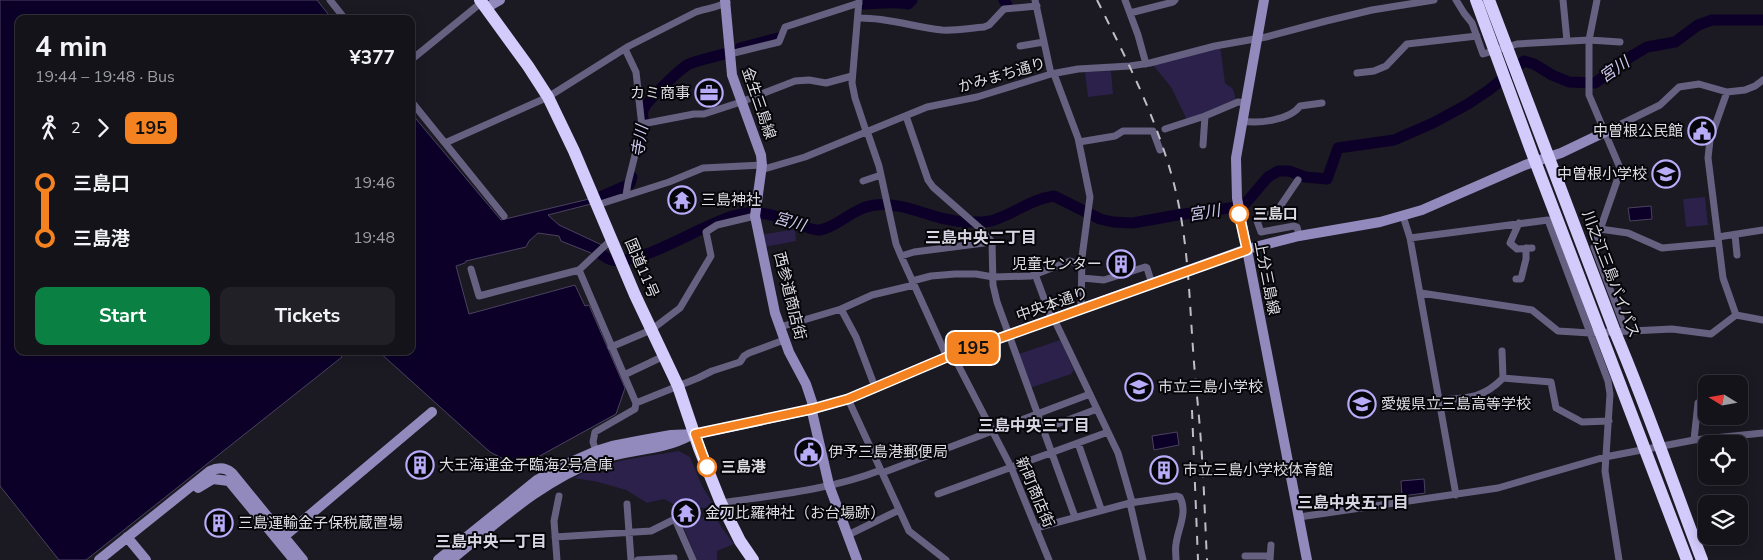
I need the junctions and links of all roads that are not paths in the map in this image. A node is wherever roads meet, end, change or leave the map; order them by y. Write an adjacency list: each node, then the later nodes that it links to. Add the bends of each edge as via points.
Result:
1 (330, 0): 17 (street)
2 (500, 0): 15 (street)
3 (1125, 0): 16 (street)
4 (1175, 0): 16 (street)
5 (1264, 0): 20 (street, 上分三島線)
6 (1434, 0): 20 (street, かみまち通り, via 1372,10)
7 (1456, 0): 19 (street)
8 (1476, 0): 27 (highway, 川之江三島バイパス)
9 (1489, 0): 27 (highway, 川之江三島バイパス)
10 (1563, 0): 22 (street)
11 (1597, 0): 21 (street)
12 (859, 1): 18 (street, 新町商店街); 28 (street, via 786,27 779,42)
13 (726, 2): 26 (street, via 696,12); 28 (street, 金生三島線)
14 (1036, 3): 18 (street, via 1004,9 984,27 944,30); 23 (street)
15 (483, 4): 29 (street); 37 (highway, 国道11号)
16 (1130, 13): 31 (street)
17 (342, 15)
18 (858, 18): 34 (street, 新町商店街)
19 (1477, 36): 27 (street, via 1483,54); 32 (street, via 1407,44 1386,66)
20 (1258, 39): 31 (street, かみまち通り, via 1214,46); 39 (street, 上分三島線)
21 (1588, 40): 22 (street); 24 (street); 48 (street, via 1589,95)
22 (1567, 41): 27 (street, via 1517,44)
23 (1044, 42): 25 (street); 33 (street)
24 (1620, 42)
25 (1020, 46)
26 (625, 49): 37 (street); 45 (street, via 636,72)
27 (1501, 49): 30 (highway, 川之江三島バイパス)
28 (730, 54): 38 (street, 金生三島線, via 732,75)
29 (415, 57)
30 (1507, 63): 53 (highway, 川之江三島バイパス, via 1518,75); 54 (highway, 川之江三島バイパス, via 1508,84)
31 (1146, 64): 33 (street, かみまち通り)
32 (1357, 73)
33 (1053, 74): 42 (street, かみまち通り, via 977,97 927,107); 49 (street)
34 (852, 76): 38 (street, via 826,83 794,81); 47 (street, 新町商店街, via 854,98)
35 (1763, 80): 36 (street, via 1745,90)
36 (1727, 92): 48 (street, via 1699,84 1680,87 1660,105); 70 (street, via 1710,140 1708,158)
37 (548, 97): 50 (street); 60 (highway, 国道11号)
38 (741, 102): 45 (street, via 704,114); 55 (street, 金生三島線, via 758,145)
39 (1246, 103): 43 (street, via 1238,102); 44 (street, 上分三島線)
40 (1322, 103): 44 (street, via 1300,106 1296,112 1262,123)
41 (415, 106): 50 (street)
42 (906, 116): 47 (street, かみまち通り); 71 (street, via 928,180)
43 (1205, 116): 46 (street); 51 (street)
44 (1242, 121): 73 (street, 上分三島線, via 1236,158 1238,204)
45 (645, 124): 59 (street)
46 (1165, 129)
47 (866, 131): 55 (street, かみまち通り, via 805,157); 56 (street, 新町商店街)
48 (1604, 132): 53 (street, 中央本通り); 65 (street, via 1620,172)
49 (1079, 142): 52 (street, via 1123,132 1154,131); 76 (street, via 1090,197)
50 (445, 143): 62 (street)
51 (1203, 145)
52 (1160, 150)
53 (1549, 157): 54 (street, 中央本通り); 94 (highway, 川之江三島バイパス)
54 (1535, 161): 63 (street, 中央本通り); 93 (highway, 川之江三島バイパス)
55 (762, 168): 59 (street, かみまち通り, via 703,168); 61 (street, 金生三島線)
56 (881, 175): 58 (street); 75 (street, 新町商店街)
57 (1298, 180): 68 (street, via 1279,208 1257,221 1261,232 1294,226)
58 (864, 181)
59 (627, 189): 60 (street, かみまち通り)
60 (597, 205): 72 (highway, 国道11号)
61 (755, 212): 91 (street, 西参道商店街); 92 (street, via 706,232 711,256 680,308)
62 (504, 216)
63 (1403, 216): 68 (street, 中央本通り); 69 (street)
64 (1519, 223): 69 (street); 82 (street, via 1510,243 1517,249 1529,248 1520,279); 93 (street, via 1548,220)
65 (1600, 229): 70 (street, via 1628,232 1662,248); 94 (street, via 1594,247)
66 (1763, 230): 67 (street)
67 (1735, 235): 70 (street); 74 (street)
68 (1299, 236): 73 (street, 中央本通り)
69 (1410, 238): 85 (street)
70 (1718, 240): 88 (street, via 1723,278)
71 (992, 242): 75 (street); 80 (street)
72 (612, 245): 78 (street); 92 (highway, 国道11号)
73 (1247, 250): 84 (street, 中央本通り); 138 (street, 上分三島線)
74 (1737, 255)
75 (901, 256): 83 (street, 新町商店街)
76 (1081, 265): 79 (street, via 1070,261); 81 (street)
77 (471, 269): 78 (street, via 478,296)
78 (579, 270): 97 (street)
79 (1035, 274): 80 (street); 89 (street)
80 (993, 277): 83 (street, via 955,274 931,276); 95 (street)
81 (1082, 278): 84 (street, via 1104,280 1145,267); 87 (street)
82 (1516, 279)
83 (913, 283): 86 (street, via 872,295); 100 (street, 新町商店街)
84 (1152, 284): 87 (street, 中央本通り)
85 (1420, 293): 93 (street, via 1532,310 1558,331); 107 (street)
86 (841, 309): 91 (street); 104 (street, via 856,337)
87 (1081, 309): 89 (street, 中央本通り)
88 (1736, 315): 90 (street); 94 (street, via 1711,334 1672,329)
89 (1053, 319): 95 (street, 中央本通り); 105 (street)
90 (1763, 320)
91 (780, 327): 96 (street, 西参道商店街)
92 (652, 330): 97 (street); 99 (highway, 国道11号)
93 (1596, 332): 94 (street); 114 (street, via 1610,394); 123 (highway, 川之江三島バイパス)
94 (1621, 332): 122 (highway, 川之江三島バイパス)
95 (1008, 335): 100 (street, 中央本通り); 113 (street)
96 (784, 340): 103 (street, via 749,353 740,362); 110 (street, 西参道商店街, via 806,384)
97 (611, 346): 101 (street)
98 (1502, 351): 102 (street)
99 (664, 356): 101 (street); 103 (highway, 国道11号)
100 (950, 356): 104 (street, 中央本通り); 116 (street, 新町商店街)
101 (624, 376): 108 (street)
102 (1503, 378): 107 (street, via 1480,395); 114 (street, via 1551,382 1556,408 1582,422)
103 (678, 386): 108 (street); 119 (highway, 国道11号)
104 (875, 387): 106 (street, 中央本通り)
105 (1090, 394): 111 (street); 113 (street)
106 (848, 399): 110 (street, 中央本通り); 128 (street)
107 (1439, 400): 131 (street)
108 (636, 402): 125 (street, via 635,409 596,432 593,442)
109 (1698, 403): 120 (street)
110 (812, 409): 119 (street, 中央本通り); 129 (street)
111 (1096, 409): 115 (street); 117 (street)
112 (432, 412): 143 (street)
113 (1039, 415): 115 (street); 116 (street)
114 (1609, 421): 126 (street)
115 (1044, 429): 124 (street)
116 (993, 431): 127 (street, 新町商店街); 128 (street)
117 (1108, 432): 121 (street); 134 (street, via 1118,453)
118 (1763, 433): 120 (street)
119 (695, 434): 125 (street, 中央本通り, via 674,444); 133 (highway, 国道11号)
120 (1694, 440): 122 (street)
121 (1078, 443): 124 (street); 136 (street)
122 (1658, 446): 123 (street); 170 (highway, 川之江三島バイパス)
123 (1645, 448): 126 (street); 169 (highway, 川之江三島バイパス)
124 (1052, 452): 127 (street); 139 (street)
125 (598, 455): 155 (street, via 571,462 537,480); 156 (street, via 542,488)
126 (1606, 457): 131 (street, via 1498,488); 168 (street, via 1605,471)
127 (1011, 467): 130 (street); 140 (street, 新町商店街)
128 (881, 472): 129 (street); 137 (street)
129 (830, 485): 133 (street); 142 (street)
130 (938, 494)
131 (1456, 495): 138 (street)
132 (559, 496): 144 (street, via 554,521)
133 (721, 503): 161 (highway, 国道11号)
134 (1131, 503): 136 (street); 165 (street); 166 (street, via 1180,497 1183,517)
135 (627, 504): 141 (street)
136 (1101, 509): 139 (street)
137 (900, 510): 142 (street); 163 (street, via 909,531)
138 (1298, 516): 167 (street, 上分三島線)
139 (1075, 517): 140 (street)
140 (1036, 528): 164 (street, 新町商店街)
141 (629, 533): 144 (street); 158 (street); 160 (street, via 650,532 675,520)
142 (848, 535): 162 (street)
143 (282, 538): 145 (street, via 229,481 213,479); 153 (street); 154 (street)
144 (555, 538): 157 (street)
145 (129, 540): 150 (street); 151 (street); 152 (street)
146 (1271, 546): 149 (street)
147 (1245, 556): 149 (street)
148 (674, 558): 159 (street)
149 (1270, 558)
150 (99, 560)
151 (109, 560)
152 (146, 560)
153 (294, 560)
154 (303, 560)
155 (438, 560)
156 (450, 560)
157 (557, 560)
158 (631, 560)
159 (638, 560)
160 (693, 560)
161 (753, 560)
162 (856, 560)
163 (946, 560)
164 (1049, 560)
165 (1143, 560)
166 (1176, 560)
167 (1307, 560)
168 (1620, 560)
169 (1687, 560)
170 (1702, 560)

